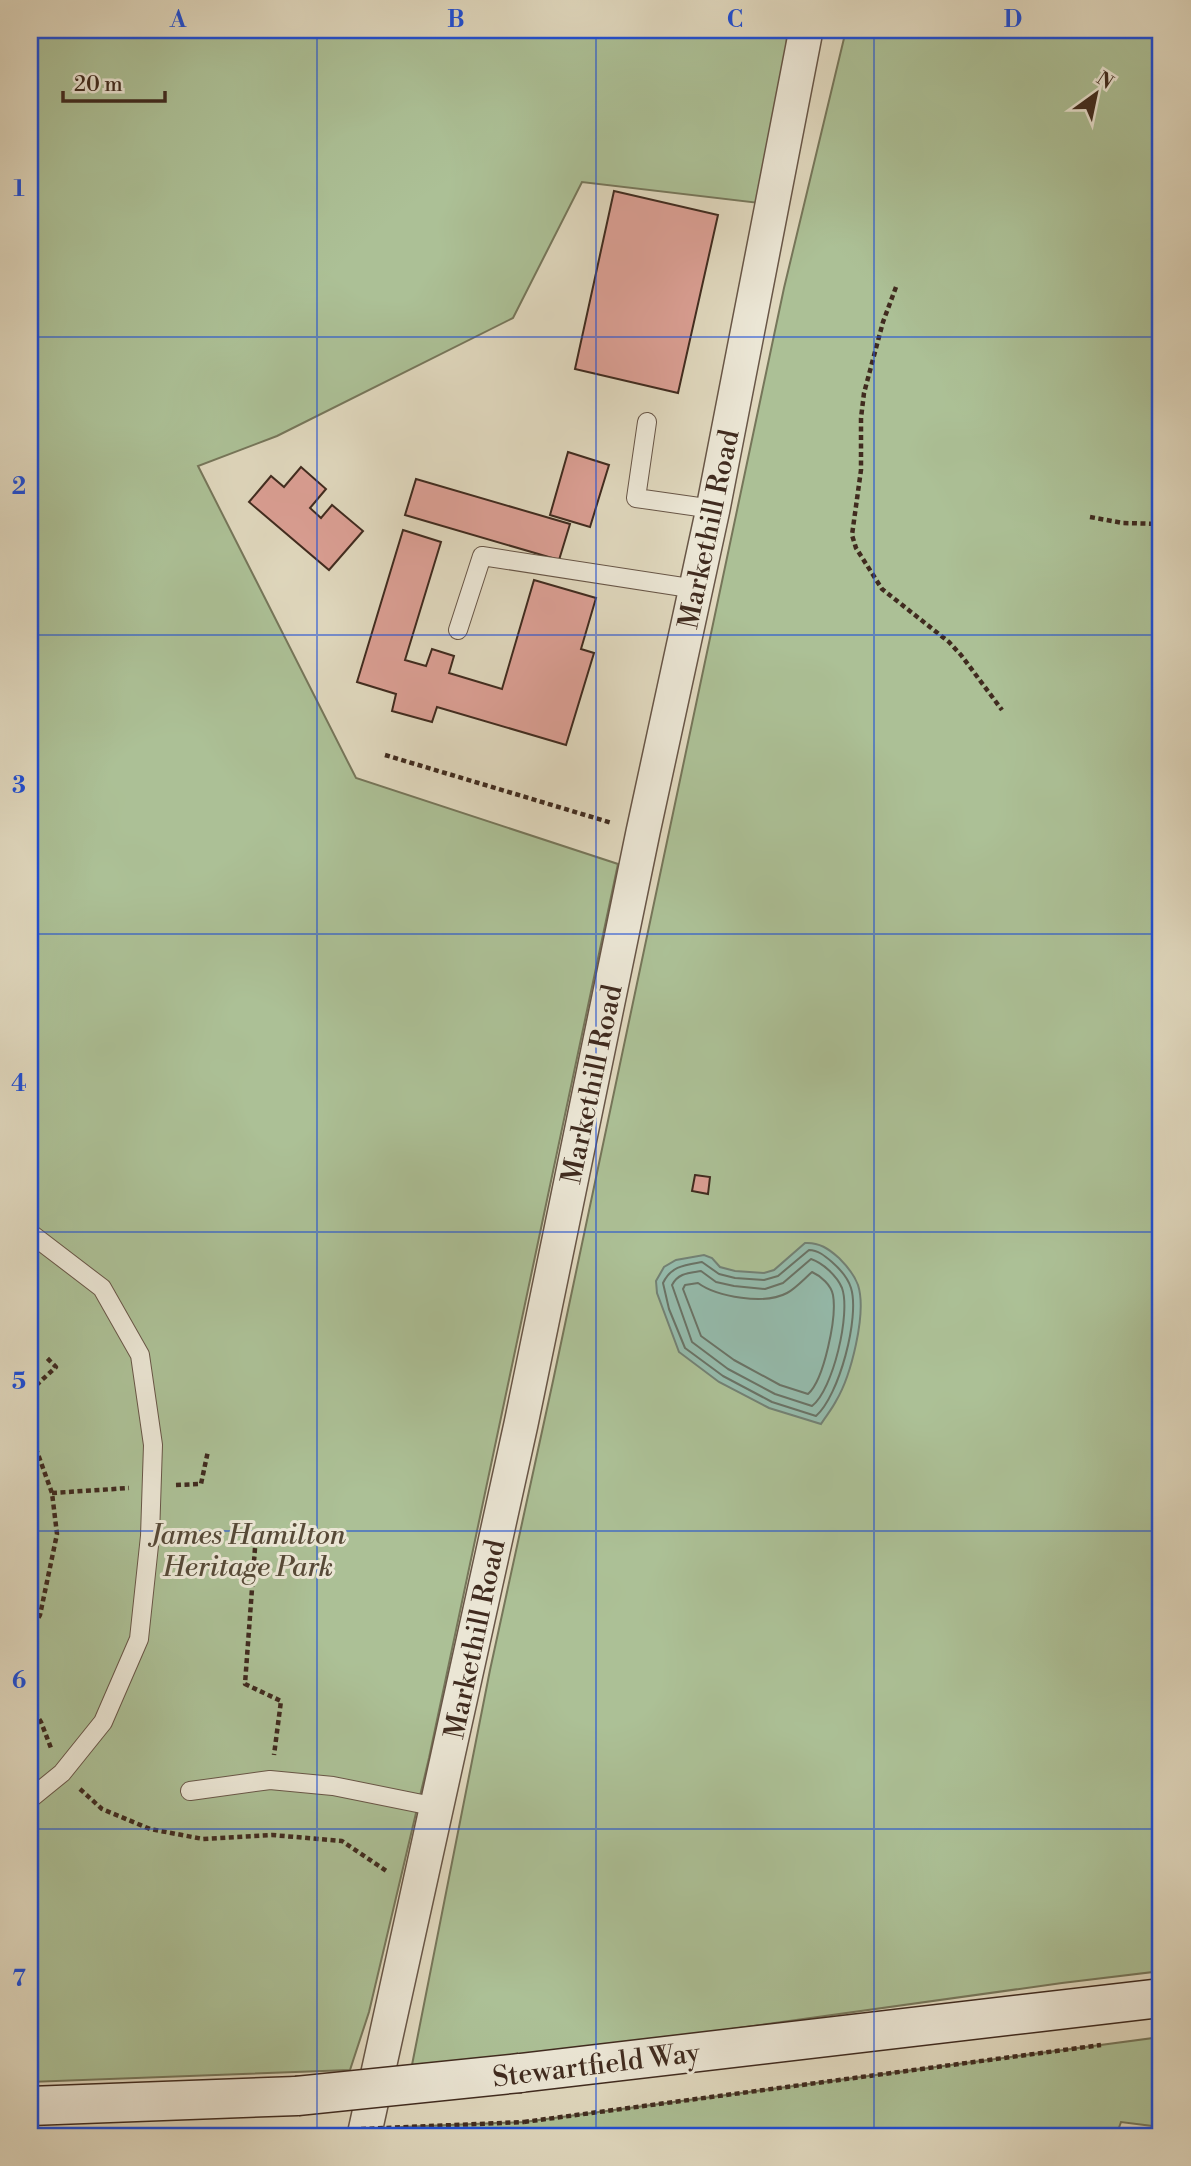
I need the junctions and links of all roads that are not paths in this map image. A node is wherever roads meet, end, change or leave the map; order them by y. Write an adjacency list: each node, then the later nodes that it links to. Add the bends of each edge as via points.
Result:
1 (806, 30): 3 (street, Markethill Road)
2 (647, 422): 3 (lane, via 636,498)
3 (713, 509): 4 (street, Markethill Road)
4 (696, 589): 5 (lane, via 482,556); 9 (street, Markethill Road)
5 (458, 630)
6 (30, 1233): 8 (lane, via 102,1288 140,1355 153,1445 150,1536 139,1639 103,1722 62,1773)
7 (190, 1791): 9 (lane, via 271,1780 333,1786)
8 (30, 1798)
9 (437, 1807): 12 (street, Markethill Road)
10 (1161, 1998): 11 (street, Stewartfield Way, bridge, via 297,2096)
11 (30, 2106)
12 (356, 2133)

